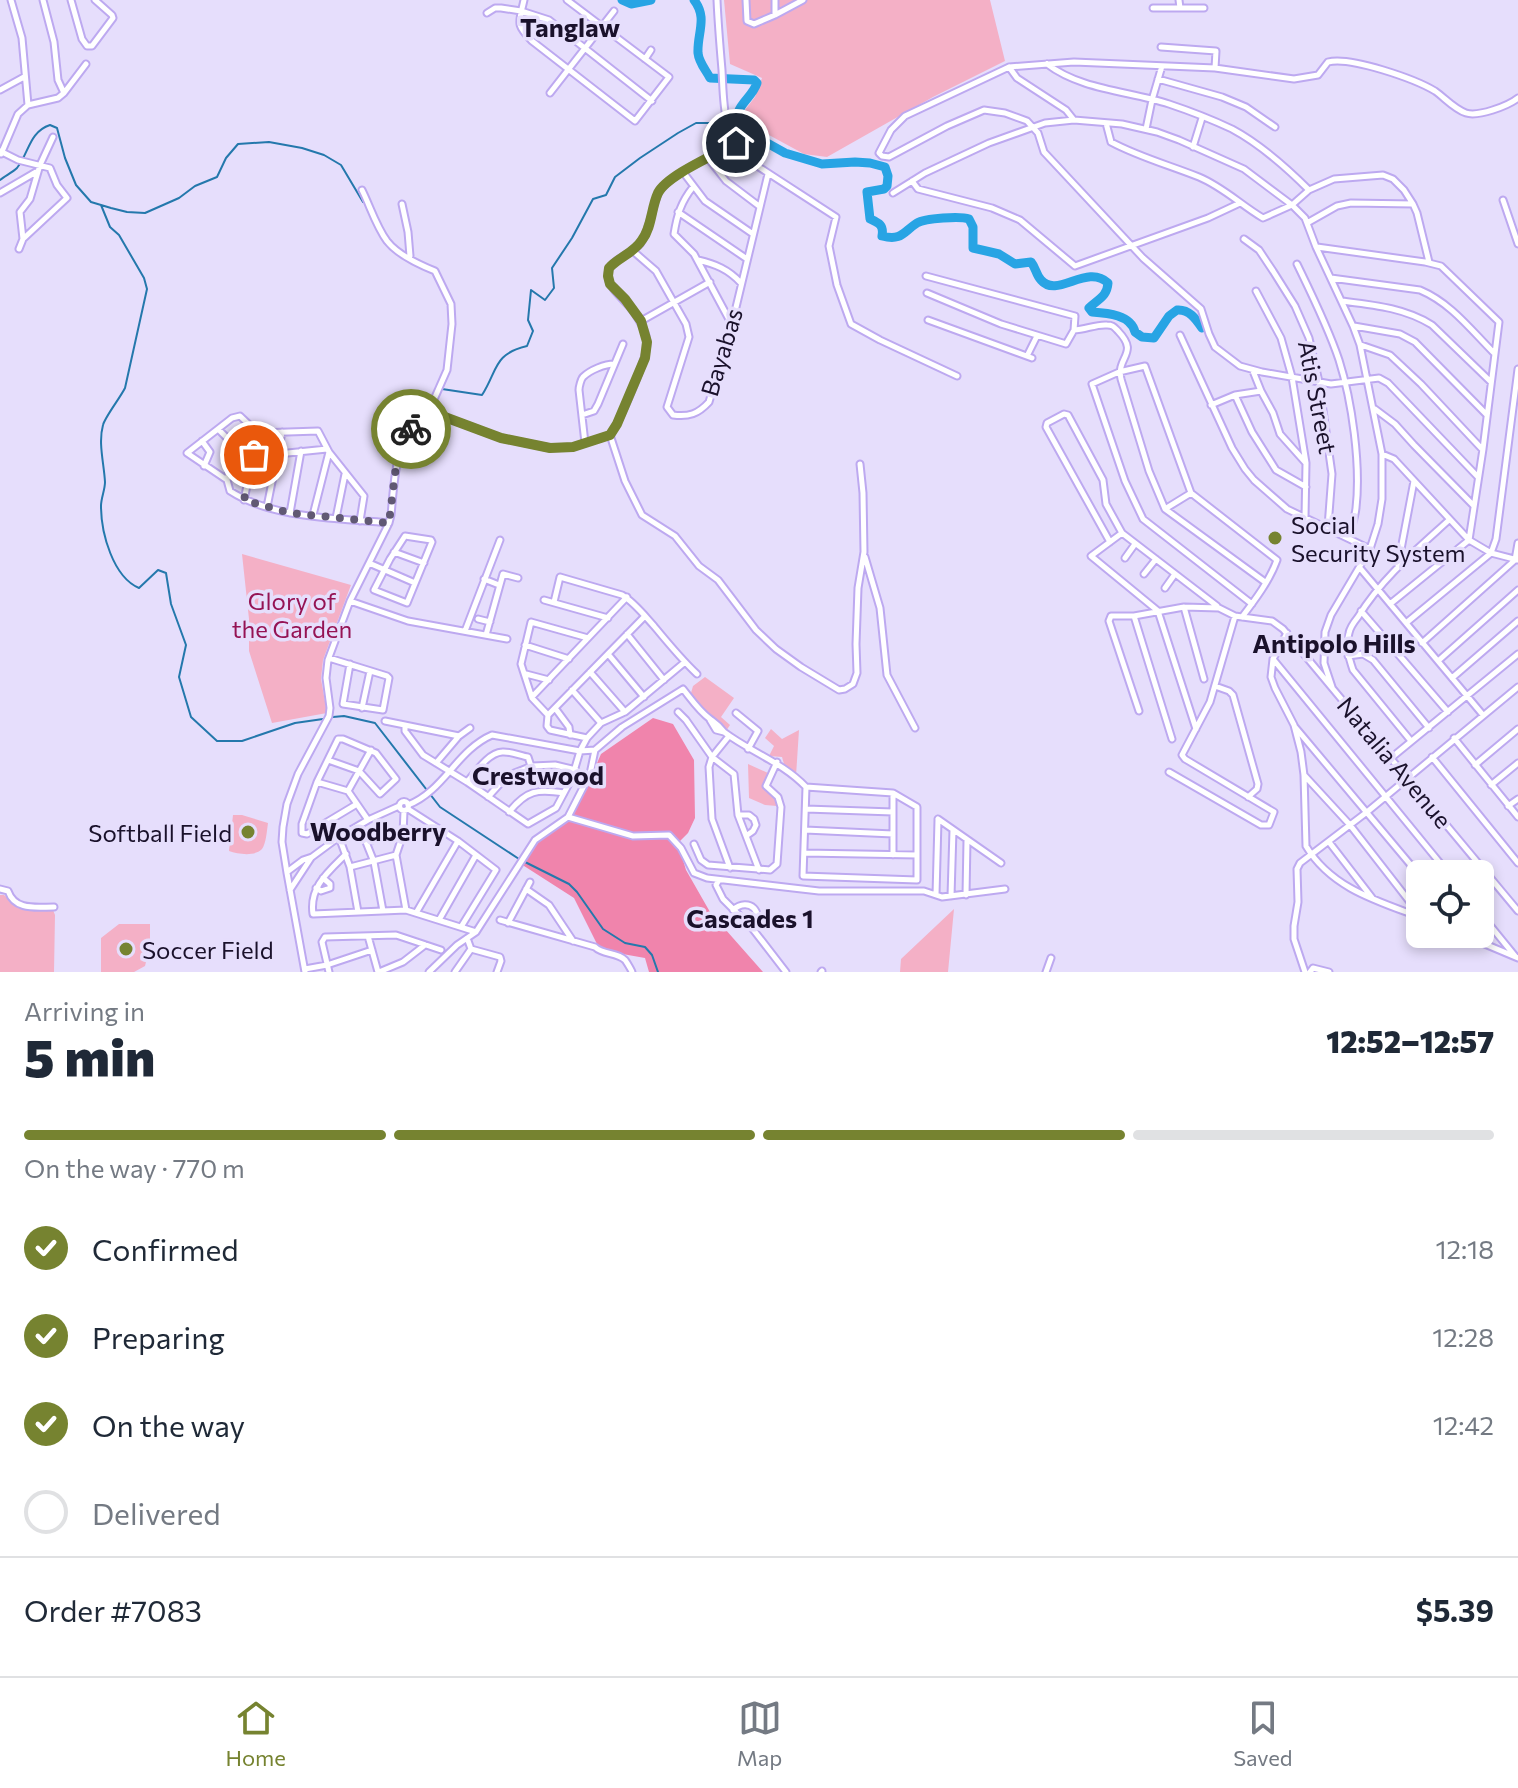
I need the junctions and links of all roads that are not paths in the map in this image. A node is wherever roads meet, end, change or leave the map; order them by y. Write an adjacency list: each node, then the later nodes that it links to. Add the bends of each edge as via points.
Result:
1 (11, 0): 30 (street, via 22,38)
2 (43, 0): 33 (street)
3 (71, 0): 4 (street, via 82,39 92,46 113,18)
4 (95, 0)
5 (524, 0): 15 (street)
6 (567, 0): 19 (street)
7 (717, 0): 46 (street, via 725,119)
8 (746, 0): 18 (street, via 747,21 754,24)
9 (775, 0): 18 (street)
10 (803, 0): 18 (street)
11 (1179, 0): 13 (street)
12 (1153, 8): 13 (street)
13 (1180, 8): 14 (street)
14 (1204, 8)
15 (521, 11): 17 (street, via 495,8); 21 (street, via 549,20); 29 (street, via 520,29)
16 (614, 11): 19 (street)
17 (487, 13)
18 (775, 15)
19 (601, 27): 21 (street); 23 (street)
20 (1161, 47): 28 (street, via 1216,51)
21 (586, 48): 29 (street); 37 (street)
22 (651, 50): 23 (street)
23 (645, 59): 37 (street, via 669,77)
24 (86, 64): 33 (street)
25 (1046, 64): 26 (street); 27 (street); 36 (street, via 1105,89)
26 (1162, 66): 28 (street); 31 (street)
27 (1009, 67): 40 (street); 42 (street, via 905,116 879,153 889,157 984,110 1019,117)
28 (1215, 68): 35 (street, via 1294,79 1318,75 1328,62 1337,60 1415,80 1468,114)
29 (569, 70): 34 (street); 37 (street, via 635,121)
30 (24, 77): 32 (street); 38 (street)
31 (1158, 79): 36 (street); 43 (street, via 1222,97)
32 (0, 90)
33 (64, 93): 38 (street)
34 (550, 93)
35 (1518, 98)
36 (1152, 100): 39 (street); 44 (street)
37 (652, 101)
38 (28, 105): 48 (street, via 14,119)
39 (1202, 118): 47 (street); 56 (street, via 1232,129)
40 (1074, 120): 41 (street); 42 (street)
41 (1106, 123): 44 (street); 60 (street, via 1111,142 1200,178)
42 (1034, 127): 53 (street); 71 (street, via 1044,152)
43 (1275, 127)
44 (1146, 129): 47 (street)
45 (53, 137): 50 (street)
46 (736, 143): 49 (street); 52 (street)
47 (1193, 147): 63 (street, via 1244,169)
48 (1, 153): 50 (street)
49 (708, 158): 51 (street); 64 (street, via 726,181)
50 (39, 168): 57 (street); 68 (street, via 27,206 20,212); 68 (street, via 50,168 68,200)
51 (683, 172): 54 (street); 74 (street, via 660,190 645,235)
52 (768, 174): 64 (street, Bayabas); 102 (street, via 836,217 829,246 851,324)
53 (912, 181): 58 (street); 71 (street, via 918,189 1020,220 1075,266)
54 (693, 187): 65 (street); 67 (street)
55 (362, 190): 75 (street, via 385,238)
56 (1309, 190): 62 (street, via 1334,179 1383,175 1393,179); 63 (street)
57 (0, 193)
58 (893, 193)
59 (1503, 200): 70 (street)
60 (1241, 203): 63 (street, via 1263,218); 71 (street)
61 (402, 204): 75 (street)
62 (1413, 204): 66 (street, via 1351,203); 78 (street)
63 (1292, 205): 66 (street)
64 (759, 206): 67 (street, Bayabas)
65 (678, 212): 76 (street); 77 (street, via 674,234)
66 (1307, 223): 72 (street)
67 (753, 234): 76 (street, Bayabas)
68 (23, 239): 73 (street)
69 (1244, 239): 105 (street, Atis Street, via 1259,250 1295,306)
70 (1518, 244)
71 (1131, 246): 100 (street, via 1201,309 1215,347)
72 (1316, 247): 78 (street); 81 (street)
73 (19, 249)
74 (633, 251): 87 (street, Bayabas, via 656,271); 89 (street, via 613,263 608,276)
75 (410, 257): 112 (street, via 435,271 451,304 447,370)
76 (747, 259): 83 (street, Bayabas)
77 (697, 260): 82 (street); 83 (street, via 718,265)
78 (1429, 262): 97 (street, via 1441,266 1499,322)
79 (1297, 264): 107 (street)
80 (926, 276): 92 (street, via 1075,316)
81 (1330, 278): 86 (street); 97 (street, via 1420,290 1446,304)
82 (710, 282): 87 (street); 90 (street)
83 (741, 284): 90 (street, Bayabas)
84 (1256, 291): 103 (street, via 1281,338)
85 (927, 293): 94 (street)
86 (1341, 301): 91 (street); 106 (street, via 1421,318)
87 (674, 303): 89 (street); 90 (street, Bayabas, via 689,337 667,407 673,415 688,417 709,402)
88 (928, 320): 94 (street, via 1029,357)
89 (641, 321): 118 (street, via 646,352)
90 (732, 324)
91 (1353, 326): 96 (street); 114 (street, via 1415,342)
92 (1074, 330): 94 (street, via 1066,344); 101 (street, via 1115,327 1128,349)
93 (1180, 335): 110 (street)
94 (1037, 336)
95 (623, 344): 98 (street)
96 (1360, 345): 104 (street); 121 (street, via 1390,355)
97 (1494, 353): 106 (street)
98 (614, 364): 113 (street, via 594,411); 113 (street, via 583,377)
99 (1518, 369): 157 (street)
100 (1253, 370): 103 (street); 108 (street)
101 (1119, 372): 134 (street, via 1145,366); 138 (street); 180 (street, via 1092,384 1143,519)
102 (957, 376)
103 (1292, 377): 105 (street); 126 (street)
104 (1368, 379): 107 (street); 111 (street); 130 (street, via 1388,383)
105 (1319, 382): 107 (street); 146 (street, Atis Street, via 1332,474)
106 (1491, 382): 114 (street)
107 (1344, 383): 148 (street, via 1356,468)
108 (1261, 391): 109 (street); 126 (street, via 1280,434)
109 (1235, 395): 110 (street); 133 (street, via 1276,470)
110 (1211, 405): 142 (street, via 1254,480)
111 (1374, 408): 125 (street); 136 (street)
112 (428, 413): 120 (street, via 550,448); 145 (street, via 401,445)
113 (582, 415): 120 (street)
114 (1487, 415): 121 (street)
115 (218, 429): 117 (street, via 240,416); 119 (street); 132 (street, via 235,446)
116 (282, 432): 117 (street); 122 (street, via 318,431); 124 (street)
117 (258, 433): 135 (street)
118 (610, 435): 120 (street); 156 (street, via 642,515 675,536 776,649 839,690 857,679 858,588)
119 (202, 441): 128 (street, via 210,452); 128 (street, via 187,453)
120 (585, 443)
121 (1483, 449): 130 (street)
122 (328, 450): 123 (street); 129 (street); 140 (street)
123 (301, 451): 124 (street); 139 (street)
124 (278, 454): 137 (street)
125 (1382, 454): 131 (street); 154 (street, via 1382,499)
126 (1306, 463): 133 (street)
127 (860, 464): 156 (street)
128 (204, 466): 132 (street)
129 (345, 474): 141 (street); 144 (street, via 364,496)
130 (1478, 477): 136 (street)
131 (1414, 479): 143 (street); 163 (street)
132 (227, 480): 135 (street, via 230,491)
133 (1307, 487): 142 (street)
134 (1191, 493): 138 (street); 170 (street, via 1277,560)
135 (244, 500): 137 (street)
136 (1474, 506): 150 (street)
137 (267, 507): 139 (street)
138 (1165, 509): 170 (street)
139 (290, 513): 140 (street)
140 (313, 515): 141 (street)
141 (336, 518): 144 (street)
142 (1305, 518): 146 (street)
143 (1449, 520): 150 (street); 163 (street)
144 (360, 521): 145 (street)
145 (389, 523): 161 (street)
146 (1328, 527): 148 (street)
147 (1122, 533): 151 (street); 151 (street, via 1106,504 1103,480 1068,415 1047,423); 153 (street)
148 (1349, 538): 154 (street)
149 (500, 540): 169 (street)
150 (1469, 540): 157 (street); 181 (street)
151 (1110, 542): 184 (street, via 1092,559)
152 (1518, 543): 160 (street)
153 (1135, 544): 158 (street); 159 (street)
154 (1370, 549): 164 (street)
155 (394, 552): 162 (street); 162 (street, via 405,536 431,540); 165 (street)
156 (864, 552): 240 (street, via 880,608 887,675)
157 (1491, 553): 160 (street); 193 (street)
158 (1125, 558)
159 (1156, 559): 166 (street); 167 (street)
160 (1517, 560): 200 (street)
161 (369, 563): 165 (street); 178 (street)
162 (424, 563): 171 (street)
163 (1398, 566): 174 (street)
164 (1360, 568): 174 (street); 220 (street, via 1325,632 1324,663)
165 (384, 570): 171 (street); 171 (street, via 375,591 407,603)
166 (1144, 574)
167 (1175, 574): 173 (street); 183 (street)
168 (518, 578): 172 (street, via 503,574)
169 (484, 579): 172 (street); 194 (street)
170 (1265, 582): 180 (street)
171 (415, 583)
172 (499, 585): 192 (street)
173 (1165, 588)
174 (1377, 588): 181 (street); 185 (street)
175 (1518, 590): 208 (street)
176 (627, 597): 179 (street, via 560,577); 186 (street); 189 (street)
177 (544, 600): 179 (street)
178 (350, 601): 194 (street, via 408,621); 205 (street)
179 (554, 602): 189 (street)
180 (1252, 604): 188 (street)
181 (1390, 604): 193 (street)
182 (1184, 607): 183 (street); 184 (street); 216 (street)
183 (1219, 608): 188 (street)
184 (1158, 611): 187 (street); 242 (street)
185 (1361, 611): 204 (street, via 1349,631); 231 (street)
186 (645, 616): 196 (street); 209 (street)
187 (1134, 616): 228 (street, via 1111,616 1109,621); 249 (street)
188 (1238, 616): 195 (street, via 1272,621); 219 (street)
189 (608, 618): 198 (street)
190 (478, 619): 192 (street)
191 (1518, 621): 215 (street)
192 (490, 622): 197 (street)
193 (1406, 623): 200 (street)
194 (465, 631): 197 (street)
195 (1287, 633): 207 (street); 220 (street, Natalia Avenue)
196 (627, 634): 202 (street); 218 (street)
197 (486, 635): 199 (street)
198 (588, 638): 201 (street, via 531,622); 206 (street)
199 (507, 639)
200 (1422, 643): 208 (street)
201 (525, 645): 206 (street); 213 (street)
202 (608, 654): 212 (street); 223 (street)
203 (1518, 654): 224 (street)
204 (1348, 656): 241 (street, via 1363,654 1373,660); 250 (street, via 1353,670)
205 (329, 658): 210 (street); 319 (street, via 329,716 287,804 282,842)
206 (569, 659): 217 (street)
207 (1273, 659): 238 (street, via 1271,677); 277 (street)
208 (1438, 661): 215 (street)
209 (685, 662): 214 (street); 218 (street)
210 (350, 664): 211 (street); 226 (street, via 343,704)
211 (370, 671): 226 (street); 226 (street, via 389,678 383,710)
212 (590, 672): 222 (street); 229 (street)
213 (525, 673): 217 (street); 225 (street)
214 (697, 674)
215 (1452, 678): 224 (street)
216 (1204, 679)
217 (549, 680): 225 (street)
218 (664, 680): 223 (street)
219 (1215, 686): 242 (street); 279 (street, via 1233,695 1258,784)
220 (1332, 687): 257 (street, Natalia Avenue)
221 (1518, 687): 234 (street)
222 (572, 690): 227 (street); 236 (street)
223 (644, 697): 229 (street)
224 (1468, 697): 231 (street); 234 (street)
225 (532, 698): 233 (street)
226 (362, 708)
227 (555, 708): 233 (street); 245 (street)
228 (1139, 711)
229 (625, 712): 236 (street)
230 (678, 712): 255 (street)
231 (1448, 712): 241 (street)
232 (736, 713): 251 (street, via 758,731)
233 (548, 715): 245 (street, via 550,730)
234 (1483, 715): 248 (street)
235 (385, 721): 237 (street)
236 (601, 723): 247 (street)
237 (405, 725): 246 (street); 260 (street, via 423,755)
238 (1294, 725): 268 (street); 287 (street)
239 (470, 728): 246 (street)
240 (915, 728)
241 (1429, 728): 250 (street)
242 (1196, 729): 279 (street, via 1182,755 1185,759)
243 (1518, 729): 262 (street)
244 (726, 734): 251 (street); 253 (street, via 716,730 683,689); 255 (street)
245 (570, 735): 247 (street)
246 (459, 736): 260 (street)
247 (587, 738): 254 (street)
248 (1454, 738): 256 (street); 262 (street)
249 (1172, 739)
250 (1411, 741): 257 (street)
251 (748, 749): 259 (street)
252 (371, 750): 258 (street, via 338,739); 265 (street); 265 (street, via 396,779 380,794)
253 (595, 750): 254 (street); 289 (street, via 590,774)
254 (580, 751): 264 (street); 266 (street, via 492,735)
255 (712, 757): 288 (street, via 734,774); 317 (street, via 712,819)
256 (1432, 757): 269 (street); 315 (street)
257 (1391, 758): 269 (street, Natalia Avenue)
258 (328, 760): 265 (street); 270 (street)
259 (777, 762): 273 (street); 318 (street, via 766,786 781,807 778,860 770,870)
260 (436, 763): 266 (street)
261 (1518, 763): 272 (street)
262 (1475, 765): 272 (street)
263 (532, 766): 264 (street); 271 (street, via 528,757 502,752); 278 (street, via 507,776)
264 (576, 770): 275 (street)
265 (359, 771): 274 (street)
266 (451, 771): 271 (street); 283 (street)
267 (1169, 772): 279 (street, via 1269,825 1274,812)
268 (1304, 775): 292 (street); 309 (street, via 1306,846)
269 (1407, 778): 277 (street); 334 (street, Natalia Avenue)
270 (317, 782): 274 (street); 281 (street, via 302,824 304,834)
271 (467, 782): 278 (street)
272 (1491, 785): 282 (street)
273 (806, 787): 276 (street); 284 (street)
274 (348, 791): 281 (street)
275 (564, 793): 285 (street, via 531,793); 285 (street, via 556,808 528,824)
276 (893, 793): 286 (street); 308 (street, via 917,807)
277 (1386, 796): 287 (street); 312 (street)
278 (488, 797): 285 (street)
279 (1248, 797)
280 (1518, 799): 282 (street)
281 (357, 804): 291 (street)
282 (1508, 806): 290 (street)
283 (405, 808): 291 (street); 295 (street); 300 (street)
284 (806, 809): 286 (street); 294 (street)
285 (509, 812)
286 (893, 812): 296 (street)
287 (1367, 812): 292 (street); 311 (street)
288 (738, 815): 297 (street); 297 (street, via 754,819 756,825)
289 (568, 817): 321 (street, via 633,836 669,835 694,873); 349 (street, via 535,840)
290 (1518, 817)
291 (368, 820): 298 (street)
292 (1350, 825): 301 (street); 332 (street)
293 (953, 829): 299 (street); 328 (street, via 938,819); 331 (street)
294 (805, 830): 296 (street); 303 (street)
295 (403, 834): 305 (street); 313 (street, via 366,842)
296 (893, 834): 307 (street)
297 (746, 836): 318 (street)
298 (339, 837): 304 (street); 310 (street)
299 (967, 839): 314 (street); 329 (street)
300 (458, 841): 306 (street); 342 (street)
301 (1329, 842): 309 (street); 333 (street)
302 (694, 844): 317 (street, via 708,865)
303 (804, 853): 307 (street); 308 (street, via 803,876 917,880)
304 (346, 854): 316 (street); 320 (street)
305 (396, 855): 313 (street); 336 (street)
306 (477, 855): 343 (street); 346 (street, via 496,870)
307 (893, 855): 308 (street)
308 (917, 855)
309 (1312, 856): 333 (street, via 1339,882); 370 (street, via 1297,869 1294,926)
310 (312, 857): 319 (street); 327 (street)
311 (1407, 860)
312 (1438, 860)
313 (374, 862): 316 (street); 338 (street)
314 (1001, 863)
315 (1518, 863)
316 (350, 867): 341 (street)
317 (730, 868): 318 (street)
318 (759, 870)
319 (287, 873): 327 (street)
320 (323, 878): 323 (street); 323 (street, via 330,888)
321 (719, 880): 328 (street, via 819,891); 337 (street, via 716,885)
322 (530, 882): 325 (street)
323 (316, 888): 341 (street, via 313,914)
324 (0, 889): 335 (street, via 24,907)
325 (526, 889): 345 (street); 352 (street, via 549,905)
326 (1005, 889): 329 (street)
327 (290, 890): 361 (street)
328 (936, 895): 331 (street)
329 (966, 895): 331 (street)
330 (1518, 896): 334 (street)
331 (951, 897)
332 (1406, 898)
333 (1374, 900): 339 (street)
334 (1510, 902): 340 (street, Natalia Avenue)
335 (54, 907)
336 (406, 910): 338 (street); 342 (street)
337 (733, 910): 347 (street); 347 (street, via 751,906 757,917)
338 (383, 911): 341 (street)
339 (1406, 911)
340 (1518, 911)
341 (358, 912)
342 (416, 913): 343 (street)
343 (439, 920): 346 (street)
344 (500, 920): 345 (street)
345 (508, 923): 352 (street)
346 (461, 927): 349 (street)
347 (752, 928): 368 (street)
348 (1494, 930): 358 (street)
349 (476, 932): 351 (street)
350 (368, 936): 353 (street, via 396,935); 356 (street); 360 (street, via 324,938)
351 (467, 938): 355 (street); 364 (street)
352 (574, 941): 367 (street, via 619,956)
353 (425, 945): 357 (street); 363 (street)
354 (1494, 947): 358 (street)
355 (471, 949): 365 (street); 366 (street, via 500,957)
356 (372, 950): 360 (street); 363 (street)
357 (441, 950)
358 (1517, 957)
359 (1051, 958): 369 (street)
360 (327, 965): 361 (street); 362 (street)
361 (305, 971)
362 (329, 972)
363 (378, 972)
364 (429, 972)
365 (455, 972)
366 (497, 972)
367 (631, 972)
368 (786, 972)
369 (1046, 972)
370 (1308, 972): 371 (street)
371 (1329, 972)

